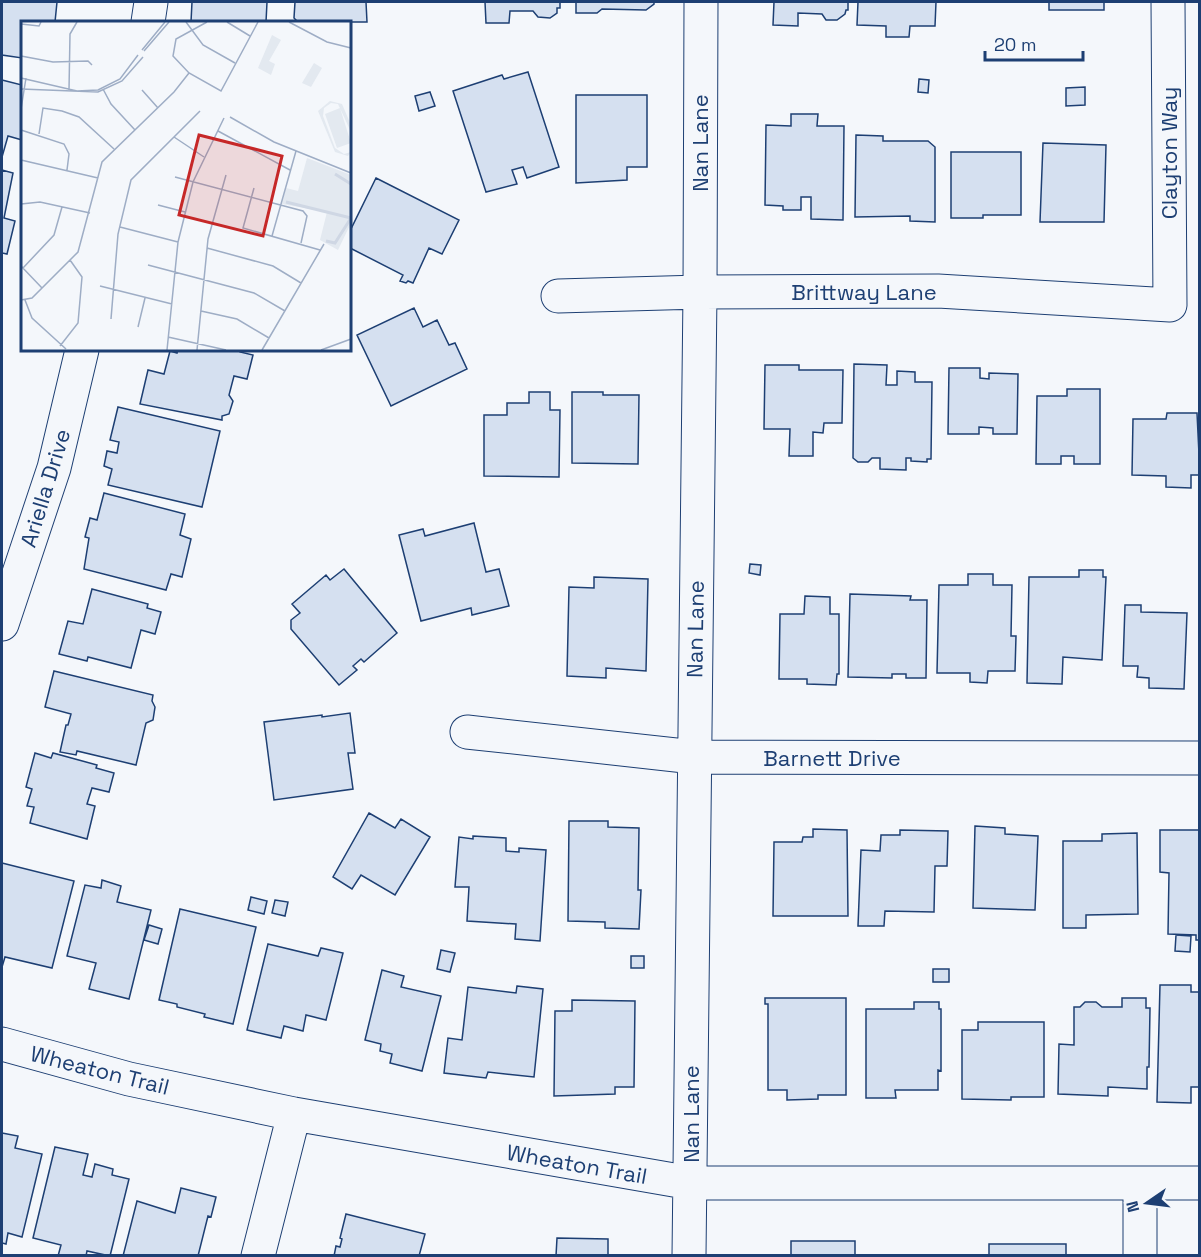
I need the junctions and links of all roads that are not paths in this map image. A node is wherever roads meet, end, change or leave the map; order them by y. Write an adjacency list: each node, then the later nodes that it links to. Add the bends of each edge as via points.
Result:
1 (151, 2): 4 (street)
2 (700, 2): 5 (street, Nan Lane)
3 (1168, 2): 7 (street, Clayton Way)
4 (148, 21)
5 (700, 292): 6 (street, Brittway Lane); 7 (street, Brittway Lane, via 938,291); 11 (street, Nan Lane)
6 (558, 296)
7 (1170, 305)
8 (82, 351): 9 (street, Ariella Drive, via 54,468)
9 (2, 624)
10 (466, 732): 11 (street, Barnett Drive)
11 (694, 757): 12 (street, Barnett Drive); 15 (street, Nan Lane)
12 (1200, 759)
13 (2, 1044): 14 (street, Wheaton Trail, via 129,1080)
14 (294, 1114): 15 (street, Wheaton Trail); 18 (street)
15 (691, 1183): 16 (street, Wheaton Trail); 19 (street, Nan Lane)
16 (1140, 1183): 17 (street, Wheaton Trail); 20 (street)
17 (1200, 1183)
18 (258, 1256)
19 (689, 1256)
20 (1140, 1256)

